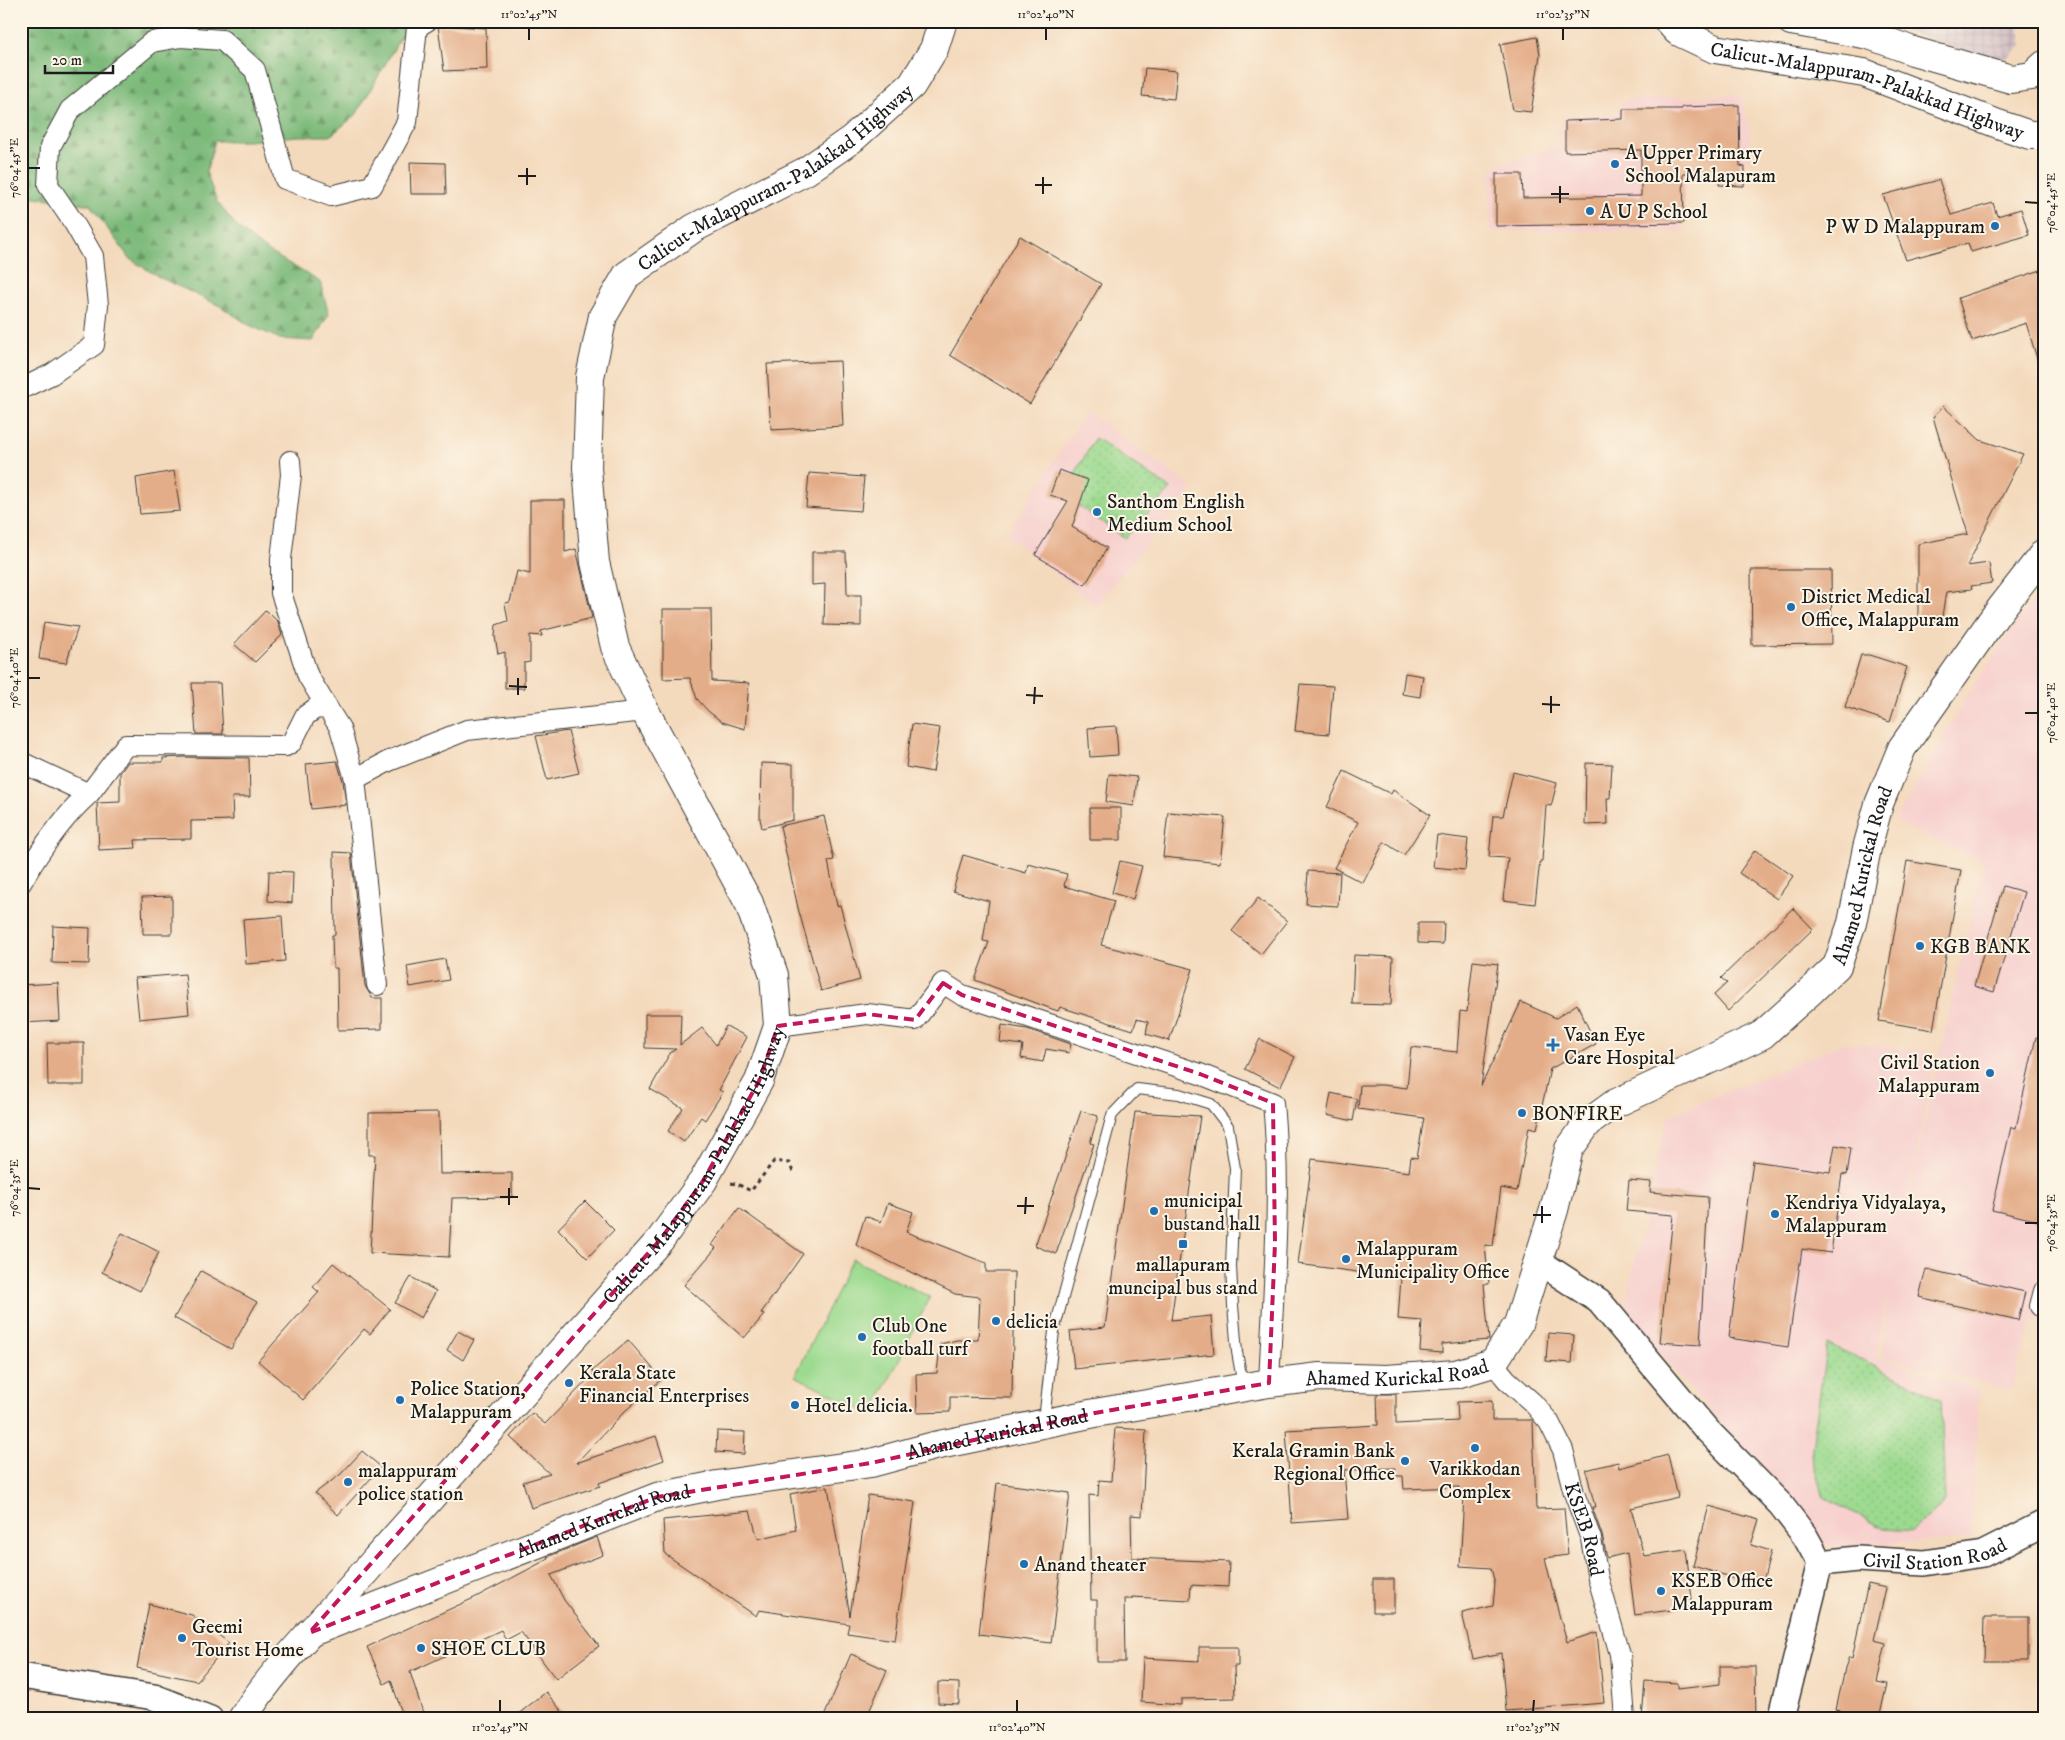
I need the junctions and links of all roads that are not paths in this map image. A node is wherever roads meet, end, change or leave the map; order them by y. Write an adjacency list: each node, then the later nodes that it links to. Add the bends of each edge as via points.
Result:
1 (427, 21): 7 (street, via 417,27 407,122 372,186 331,196 285,179 255,70 222,40 181,37 152,42 70,110 50,147 48,185 93,256 98,305 94,345 52,374)
2 (942, 21): 11 (main road, Calicut-Malappuram-Palakkad Highway, via 934,50 912,86 852,139 806,172 694,228 628,275 603,316 590,377 587,468 595,562 615,647)
3 (1668, 21): 6 (main road, Calicut-Malappuram-Palakkad Highway, via 1678,31 1716,49 1864,73 1998,124 2030,135)
4 (1791, 21): 5 (main road, via 1869,35 2011,79 2032,76)
5 (2044, 65)
6 (2044, 135)
7 (21, 389)
8 (290, 461): 10 (street, via 281,593 308,676)
9 (2044, 553): 18 (main road, Ahamed Kurickal Road, via 1995,616 1902,748 1879,804 1852,923 1837,966 1762,1035 1614,1104 1588,1122 1569,1149)
10 (328, 709): 13 (street, via 340,728); 14 (street, via 316,708 306,716 292,742 286,746 126,745)
11 (645, 711): 13 (street, via 467,730 389,761); 17 (main road, Calicut-Malappuram-Palakkad Highway, via 749,903 774,975)
12 (21, 762): 14 (street)
13 (355, 779): 16 (street)
14 (89, 794): 15 (street, via 71,809)
15 (21, 883)
16 (377, 985)
17 (778, 1026): 20 (street, via 867,1014 915,1020 943,983 962,995 1200,1074 1273,1103 1276,1136 1275,1243); 24 (main road, Calicut-Malappuram-Palakkad Highway, via 759,1081 703,1181 660,1240)
18 (1538, 1261): 19 (main road, Ahamed Kurickal Road, via 1518,1324); 23 (street, via 1599,1301 1706,1429 1781,1505 1805,1536)
19 (1493, 1363): 20 (main road, Ahamed Kurickal Road, via 1456,1374 1386,1379 1320,1377); 28 (street, KSEB Road, via 1549,1422 1563,1450 1591,1539 1598,1578 1620,1654)
20 (1256, 1385): 21 (main road, Ahamed Kurickal Road); 21 (lane, via 1237,1352 1232,1266 1235,1168 1228,1126 1211,1104 1179,1094 1137,1089 1112,1115 1054,1331)
21 (1043, 1424): 24 (main road, Ahamed Kurickal Road, via 934,1446 870,1463 657,1497)
22 (2044, 1523): 23 (street, Civil Station Road, via 1983,1554 1924,1563 1858,1559)
23 (1820, 1563): 29 (street)
24 (309, 1633): 27 (main road, Calicut-Malappuram-Palakkad Highway)
25 (21, 1676): 26 (street, via 154,1696)
26 (210, 1719)
27 (242, 1719)
28 (1625, 1719)
29 (1780, 1719)

